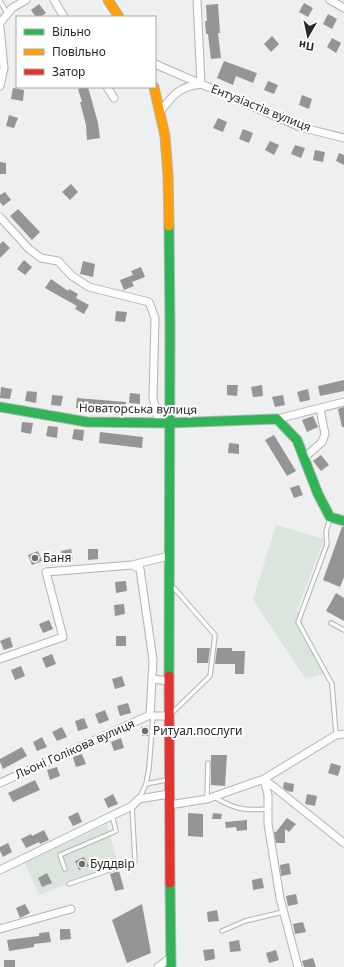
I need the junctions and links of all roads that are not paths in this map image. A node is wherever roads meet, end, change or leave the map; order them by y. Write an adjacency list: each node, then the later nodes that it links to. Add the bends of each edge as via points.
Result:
1 (26, 0): 8 (street, via 12,8)
2 (54, 0): 9 (street)
3 (108, 0): 10 (main road)
4 (197, 0): 14 (street)
5 (330, 0): 7 (street)
6 (0, 1): 8 (lane)
7 (344, 8)
8 (8, 14): 11 (street)
9 (63, 16)
10 (118, 16)
11 (0, 23)
12 (0, 27): 15 (street, via 4,68)
13 (156, 64): 14 (street, Ентузіастів вулиця)
14 (201, 84): 19 (street, Ентузіастів вулиця, via 190,85 173,95); 20 (street, Ентузіастів вулиця, via 300,127)
15 (0, 86)
16 (108, 88): 18 (street)
17 (154, 88): 19 (main road)
18 (114, 98)
19 (160, 112): 27 (main road, via 168,175)
20 (344, 138)
21 (0, 217): 26 (street, via 29,249 41,258 58,261 72,276 89,287 148,302 155,318 153,398)
22 (344, 402): 24 (street, Новаторська вулиця)
23 (0, 407): 26 (main road, Новаторська вулиця, via 87,422)
24 (320, 409): 25 (street, Новаторська вулиця); 28 (street, via 325,434 322,442)
25 (277, 419): 27 (main road, Новаторська вулиця); 28 (main road, via 297,440)
26 (159, 423): 27 (main road, Новаторська вулиця)
27 (170, 423): 31 (main road)
28 (304, 458): 29 (main road)
29 (330, 517): 30 (main road); 42 (lane, via 326,532 327,544 298,622 332,684)
30 (344, 522)
31 (169, 556): 32 (street); 33 (main road)
32 (132, 564): 36 (street, via 46,572 63,637); 37 (street, Льоні Голікова вулиця, via 140,569 153,660)
33 (169, 583): 38 (main road); 40 (lane, via 215,635 210,676)
34 (331, 623): 35 (lane)
35 (344, 630)
36 (0, 659)
37 (152, 679): 38 (street); 39 (street, Льоні Голікова вулиця)
38 (169, 681): 40 (main road)
39 (151, 716): 40 (street, Льоні Голікова вулиця); 46 (street, Льоні Голікова вулиця); 47 (lane)
40 (169, 716): 45 (main road)
41 (344, 734): 42 (street)
42 (336, 735): 44 (street)
43 (208, 763): 49 (lane)
44 (264, 779): 49 (street); 53 (street, via 268,795); 55 (street)
45 (169, 780): 47 (lane); 48 (main road)
46 (0, 783)
47 (146, 784): 50 (lane)
48 (169, 794): 50 (street); 51 (main road)
49 (210, 798): 51 (street); 53 (lane, via 242,810)
50 (139, 799): 52 (street)
51 (169, 805): 63 (main road)
52 (132, 806): 54 (street); 58 (lane, via 135,861)
53 (267, 809): 60 (street, via 274,868)
54 (112, 815): 56 (lane, via 116,831 60,856); 57 (street)
55 (344, 843)
56 (65, 869)
57 (0, 870)
58 (69, 884)
59 (71, 909): 61 (street)
60 (283, 912): 62 (lane, via 245,921); 66 (street)
61 (0, 929)
62 (222, 931)
63 (171, 957): 64 (street); 65 (main road)
64 (158, 967)
65 (171, 967)
66 (298, 967)

